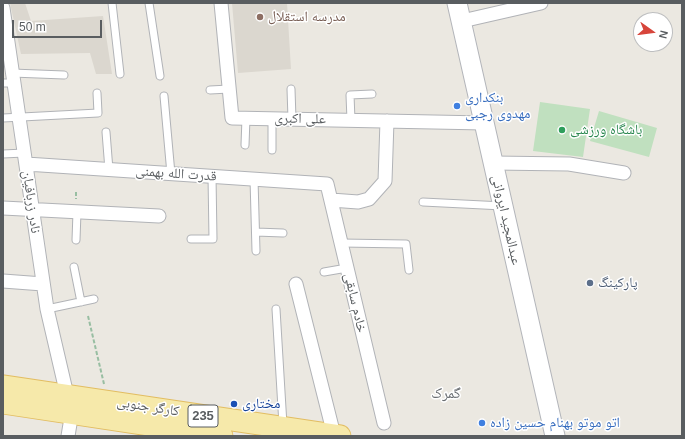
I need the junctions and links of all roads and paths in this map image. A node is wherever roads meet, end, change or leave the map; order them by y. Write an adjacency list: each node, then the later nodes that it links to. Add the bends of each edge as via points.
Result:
1 (112, 3): 9 (lane)
2 (149, 3): 11 (lane)
3 (221, 3): 13 (street, علی اکبری)
4 (457, 3): 7 (main road, عبدالمجید ایروانی)
5 (541, 3): 7 (street)
6 (3, 8): 8 (street, نادر زربافیان)
7 (462, 21): 26 (main road, عبدالمجید ایروانی)
8 (6, 56): 12 (street, نادر زربافیان)
9 (120, 74)
10 (64, 75): 12 (lane)
11 (160, 76)
12 (10, 80): 19 (street, نادر زربافیان)
13 (229, 89): 15 (lane); 21 (street, علی اکبری, via 232,118)
14 (291, 89): 23 (lane)
15 (210, 90)
16 (98, 93): 19 (lane, via 98,113)
17 (372, 94): 24 (lane, via 350,95)
18 (164, 96): 35 (lane)
19 (19, 117): 20 (lane); 31 (street, نادر زربافیان)
20 (3, 118)
21 (246, 118): 22 (street, علی اکبری); 28 (lane)
22 (272, 119): 23 (street, علی اکبری); 29 (lane)
23 (292, 119): 24 (street, علی اکبری)
24 (351, 120): 25 (street, علی اکبری)
25 (387, 121): 26 (street, علی اکبری); 39 (street, via 385,180 369,199 358,202)
26 (484, 123): 32 (main road, عبدالمجید ایروانی)
27 (106, 132): 33 (lane)
28 (245, 145)
29 (272, 150)
30 (3, 154): 31 (lane)
31 (25, 159): 33 (street, قدرت الله بهمنی); 43 (street, نادر زربافیان)
32 (493, 163): 34 (street, via 569,164); 41 (main road, عبدالمجید ایروانی)
33 (109, 170): 35 (street, قدرت الله بهمنی)
34 (624, 173)
35 (171, 174): 36 (street, قدرت الله بهمنی)
36 (212, 176): 37 (street, قدرت الله بهمنی); 48 (lane, via 213,239)
37 (254, 179): 38 (street, قدرت الله بهمنی); 46 (lane)
38 (327, 184): 39 (street, خادم سابقی)
39 (331, 200): 50 (street, خادم سابقی)
40 (423, 202): 41 (lane)
41 (503, 206): 74 (main road, عبدالمجید ایروانی)
42 (3, 208): 43 (street)
43 (32, 210): 44 (street); 57 (street, نادر زربافیان)
44 (77, 212): 45 (street); 49 (lane)
45 (159, 216)
46 (256, 232): 47 (lane); 51 (lane)
47 (283, 234)
48 (191, 239)
49 (76, 240)
50 (341, 243): 53 (street, خادم سابقی); 54 (lane, via 406,244)
51 (256, 251)
52 (74, 267): 60 (lane)
53 (347, 268): 55 (lane); 68 (street, خادم سابقی)
54 (409, 270)
55 (324, 272)
56 (3, 281): 57 (street)
57 (43, 284): 61 (street, نادر زربافیان)
58 (296, 284): 73 (street)
59 (94, 299): 60 (lane)
60 (81, 302): 61 (lane)
61 (47, 309): 67 (street, نادر زربافیان)
62 (276, 309): 69 (lane)
63 (88, 316): 65 (path)
64 (3, 386): 67 (main road, کارگر جنوبی / 235)
65 (107, 401): 67 (main road, کارگر جنوبی / 235); 69 (main road, کارگر جنوبی / 235)
66 (3, 403): 67 (main road, کارگر جنوبی / 235)
67 (69, 404): 70 (main road, کارگر جنوبی / 235); 71 (street)
68 (384, 423)
69 (283, 428): 73 (main road, کارگر جنوبی / 235)
70 (182, 433): 72 (main road, کارگر جنوبی / 235)
71 (68, 436)
72 (222, 436)
73 (337, 436)
74 (555, 436)

